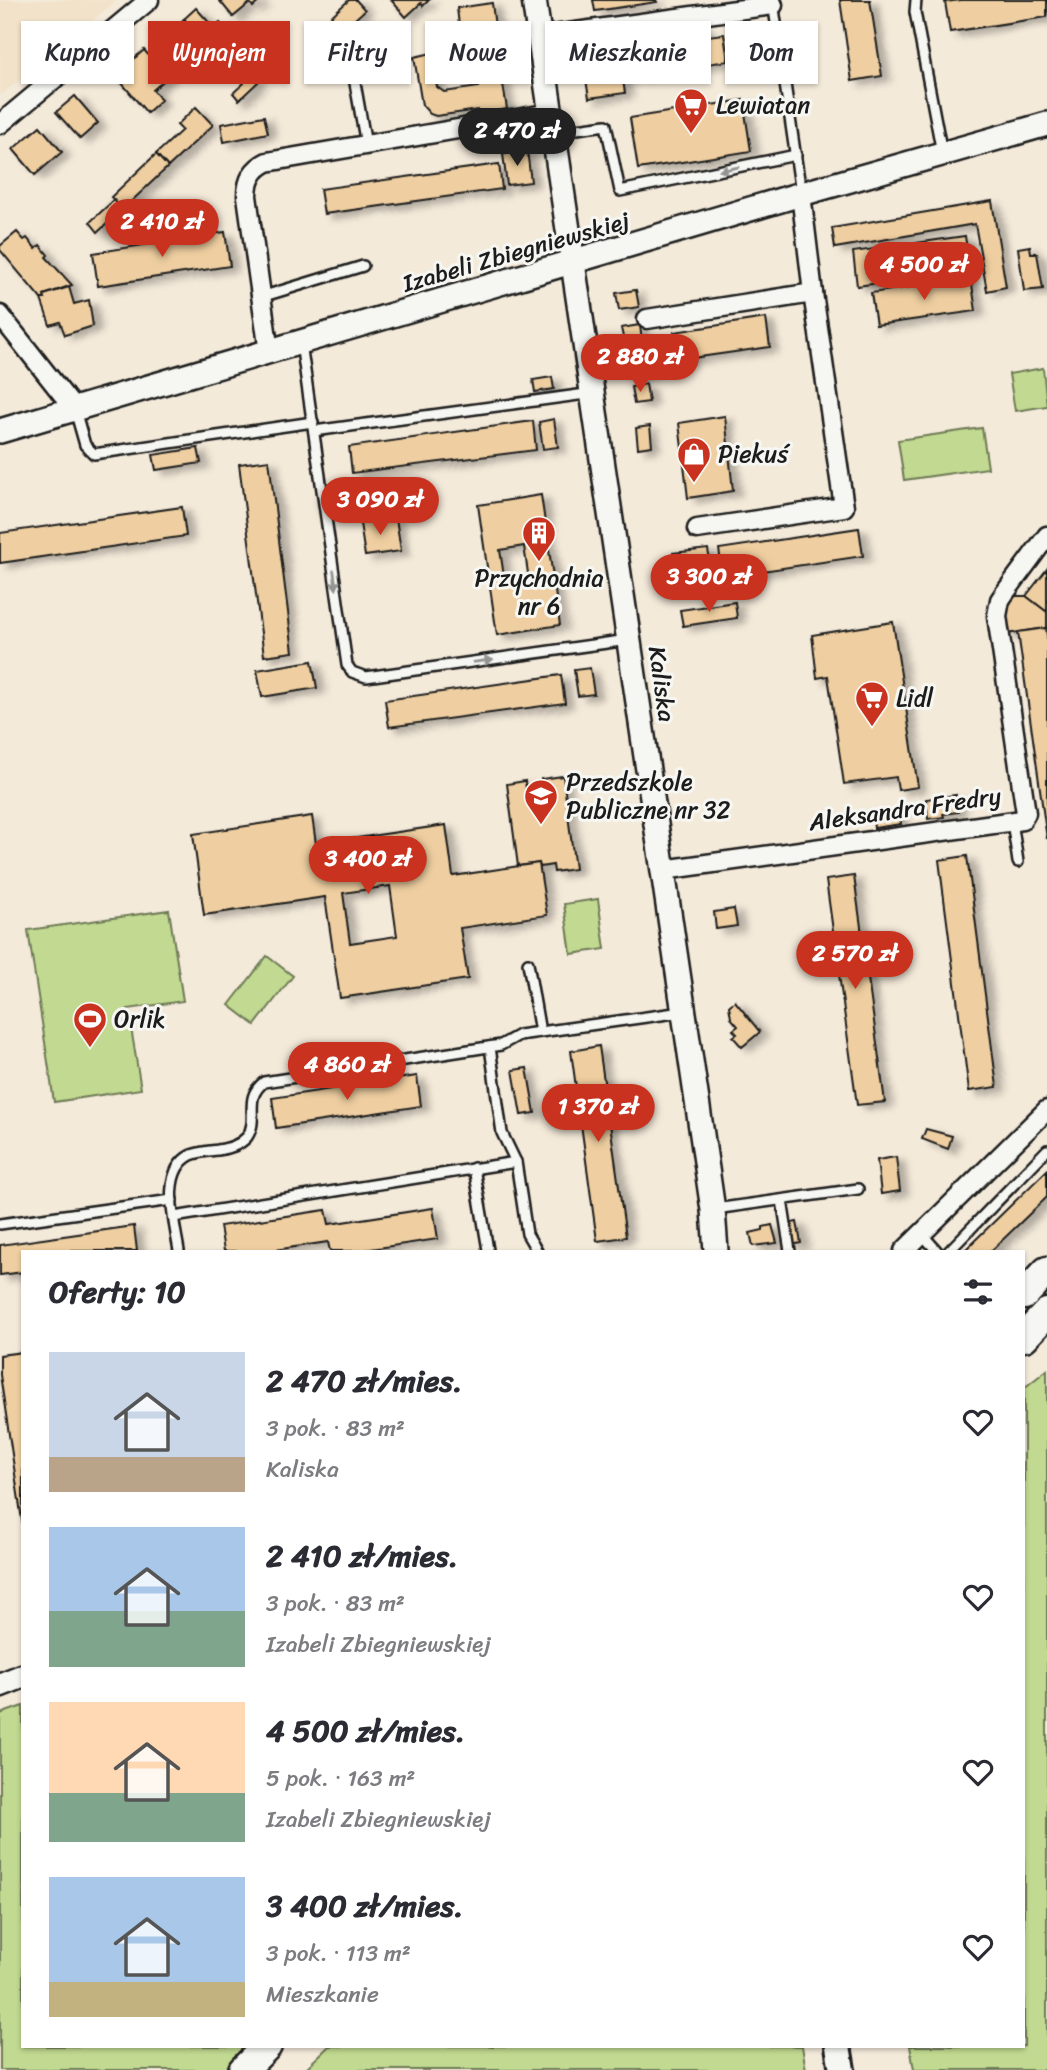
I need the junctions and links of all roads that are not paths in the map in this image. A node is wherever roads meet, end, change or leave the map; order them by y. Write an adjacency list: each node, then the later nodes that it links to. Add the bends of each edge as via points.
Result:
1 (149, 0): 8 (street)
2 (534, 0): 5 (street, Kaliska)
3 (916, 0): 12 (lane)
4 (773, 2): 5 (street); 11 (lane)
5 (540, 37): 7 (street, Kaliska)
6 (355, 84): 10 (lane)
7 (552, 123): 10 (street); 11 (lane, one-way to 7, via 620,191 606,125); 14 (street, Kaliska)
8 (0, 124)
9 (1047, 124): 12 (street, Izabeli Zbiegniewskiej)
10 (366, 145): 17 (street, via 267,162 253,172 247,196)
11 (796, 155): 13 (lane)
12 (943, 155): 13 (street, Izabeli Zbiegniewskiej)
13 (801, 194): 14 (street, Izabeli Zbiegniewskiej); 16 (street)
14 (573, 263): 20 (street, Izabeli Zbiegniewskiej); 22 (street, Kaliska)
15 (363, 266): 17 (lane)
16 (813, 293): 19 (street); 26 (street, via 844,507)
17 (261, 297): 21 (street)
18 (0, 315): 23 (street)
19 (647, 319)
20 (301, 343): 21 (street, Izabeli Zbiegniewskiej); 24 (lane)
21 (269, 352): 23 (street, Izabeli Zbiegniewskiej)
22 (593, 393): 24 (lane); 28 (street, Kaliska)
23 (75, 410): 24 (lane, via 85,445 94,454); 25 (street, Izabeli Zbiegniewskiej)
24 (313, 426): 28 (lane, one-way to 28, via 347,665 356,675)
25 (0, 431)
26 (697, 529)
27 (1047, 536): 29 (street, Aleksandra Fredry, via 998,608 1026,813 1022,820)
28 (629, 640): 31 (street, Kaliska)
29 (1012, 821): 30 (lane); 31 (street, Aleksandra Fredry)
30 (1018, 862)
31 (663, 870): 33 (street, Kaliska)
32 (528, 963): 34 (lane)
33 (684, 1011): 34 (lane); 43 (street, Kaliska)
34 (540, 1032): 35 (lane)
35 (490, 1047): 38 (lane, via 502,1133); 41 (lane, via 264,1082 253,1094 247,1136 233,1147 194,1154 183,1161 173,1176)
36 (1047, 1110): 46 (street)
37 (1047, 1150): 54 (lane)
38 (516, 1162): 39 (lane); 49 (lane, via 527,1234)
39 (474, 1168): 44 (lane); 48 (lane)
40 (858, 1189): 42 (lane)
41 (172, 1200): 44 (lane); 45 (lane)
42 (782, 1200): 43 (lane); 51 (lane)
43 (713, 1210): 50 (street, Kaliska)
44 (174, 1217): 47 (lane)
45 (0, 1224)
46 (922, 1234): 52 (street); 53 (lane)
47 (179, 1250)
48 (488, 1250)
49 (536, 1250)
50 (716, 1250)
51 (790, 1250)
52 (905, 1250)
53 (936, 1250)
54 (950, 1250)
55 (1047, 1271): 56 (main road)
56 (1025, 1294)
57 (1047, 1313): 58 (main road)
58 (1025, 1336)
59 (21, 1677): 60 (street)
60 (0, 1685)
61 (265, 2048): 64 (main road)
62 (838, 2048): 65 (main road)
63 (853, 2048): 66 (main road)
64 (243, 2070)
65 (842, 2070)
66 (855, 2070)

